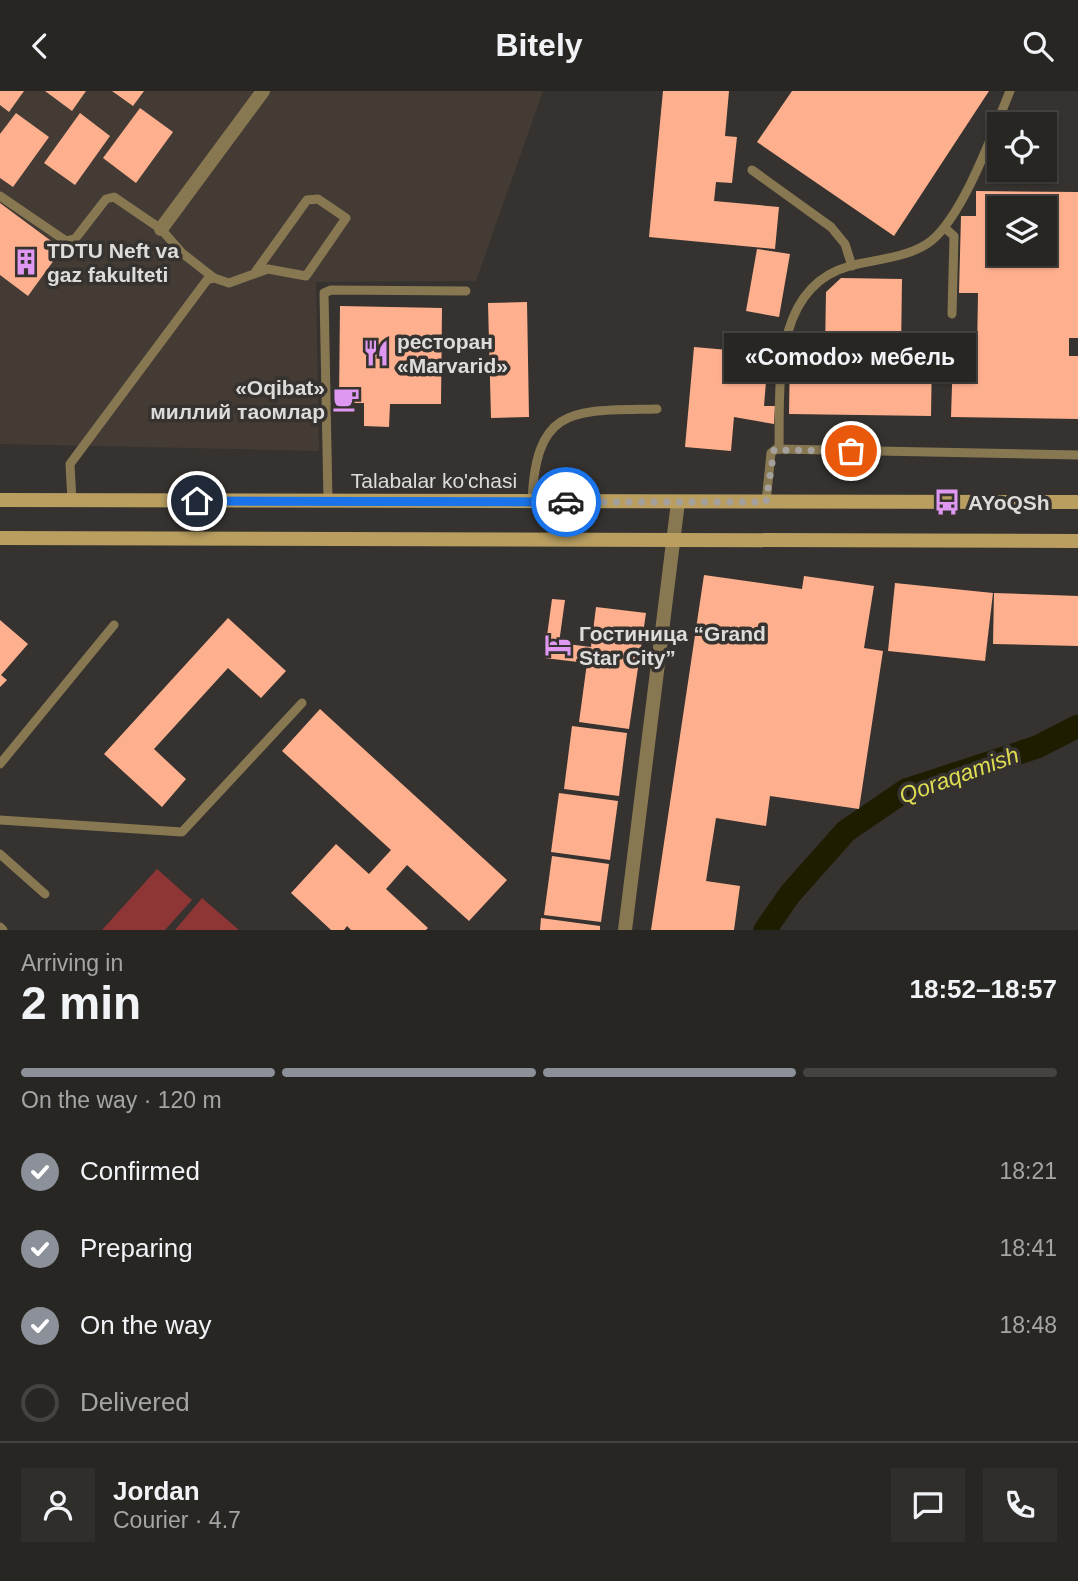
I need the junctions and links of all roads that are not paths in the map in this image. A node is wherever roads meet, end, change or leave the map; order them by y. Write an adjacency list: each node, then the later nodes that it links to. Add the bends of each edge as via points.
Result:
1 (264, 91): 6 (street)
2 (1010, 91): 5 (lane)
3 (752, 170): 7 (lane, via 831,227 845,244)
4 (0, 196): 6 (lane, via 66,241 75,239 110,197)
5 (946, 228): 7 (lane, via 924,246); 11 (lane, via 954,236)
6 (161, 229): 9 (lane, via 182,254)
7 (852, 266): 13 (lane, via 815,283 792,319 783,347)
8 (256, 271): 8 (lane, via 307,200 318,199 346,218 309,274); 9 (lane, via 229,283)
9 (214, 278): 16 (lane, via 207,281 70,464)
10 (466, 291): 17 (lane, via 324,293)
11 (952, 314)
12 (657, 409): 18 (lane, via 584,410 557,424 541,443 535,460)
13 (779, 449): 14 (lane); 20 (lane, via 771,453)
14 (1078, 456)
15 (0, 500): 16 (main road, Talabalar ko'chasi)
16 (72, 501): 17 (main road, Talabalar ko'chasi)
17 (328, 501): 18 (main road, Talabalar ko'chasi)
18 (532, 502): 19 (main road, Talabalar ko'chasi)
19 (678, 502): 20 (main road, Talabalar ko'chasi); 23 (street)
20 (766, 502): 21 (main road, Talabalar ko'chasi)
21 (1078, 502)
22 (0, 538): 23 (main road)
23 (673, 540): 24 (main road); 31 (street)
24 (1078, 541)
25 (114, 625): 27 (lane)
26 (302, 703): 28 (lane, via 182,832)
27 (0, 764)
28 (0, 820)
29 (0, 854): 30 (lane)
30 (45, 894)
31 (625, 930)

